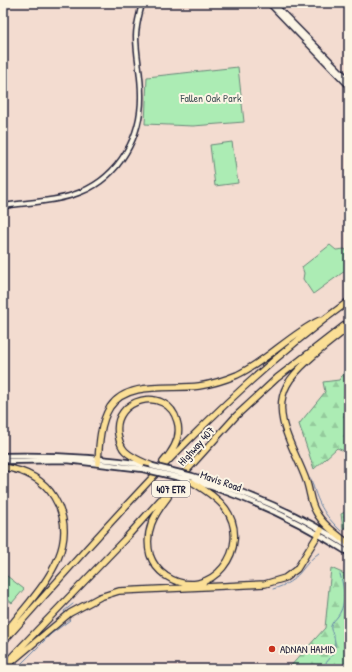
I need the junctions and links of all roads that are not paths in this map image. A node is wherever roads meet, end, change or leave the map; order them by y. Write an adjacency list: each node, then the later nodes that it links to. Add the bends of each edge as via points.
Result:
1 (142, 3): 6 (street, via 136,35 141,102 138,124 130,147 112,172 82,192)
2 (269, 3): 5 (street)
3 (273, 3): 4 (street)
4 (349, 80)
5 (349, 86)
6 (3, 206)
7 (349, 301): 8 (highway, Highway 407 / 407 ETR)
8 (331, 314): 12 (highway, via 304,327 237,375 199,386 148,388 122,396 111,406 102,427); 16 (highway, Highway 407 / 407 ETR, via 266,367)
9 (349, 322): 18 (highway, Highway 407 / 407 ETR, via 272,383 236,416)
10 (349, 327): 20 (highway, via 296,372 286,385 282,398 282,414 288,439 307,482 315,512)
11 (3, 456): 12 (main road, Mavis Road, via 48,455)
12 (98, 460): 13 (main road, Mavis Road); 14 (main road, Mavis Road); 17 (main road, Mavis Road, bridge)
13 (3, 461)
14 (152, 466): 16 (highway, via 125,451 119,440 117,428 123,411 138,401 148,399 166,404 177,420 178,427 174,448); 17 (main road, Mavis Road, bridge)
15 (3, 467): 23 (highway, via 26,472 40,481 50,492 63,520 64,538 61,555 55,568)
16 (153, 477): 24 (highway, Highway 407 / 407 ETR)
17 (191, 478): 18 (highway, via 225,508 233,529 231,556 220,572 208,580 194,583 176,581 161,572 151,558 148,544 149,526); 19 (main road, Mavis Road, via 254,498)
18 (177, 482): 25 (highway, Highway 407 / 407 ETR)
19 (320, 532): 21 (main road, Mavis Road); 22 (main road, Mavis Road); 25 (highway, via 292,574 276,582 119,591 70,612)
20 (349, 544)
21 (349, 547)
22 (349, 553)
23 (3, 636)
24 (3, 642)
25 (3, 667)

